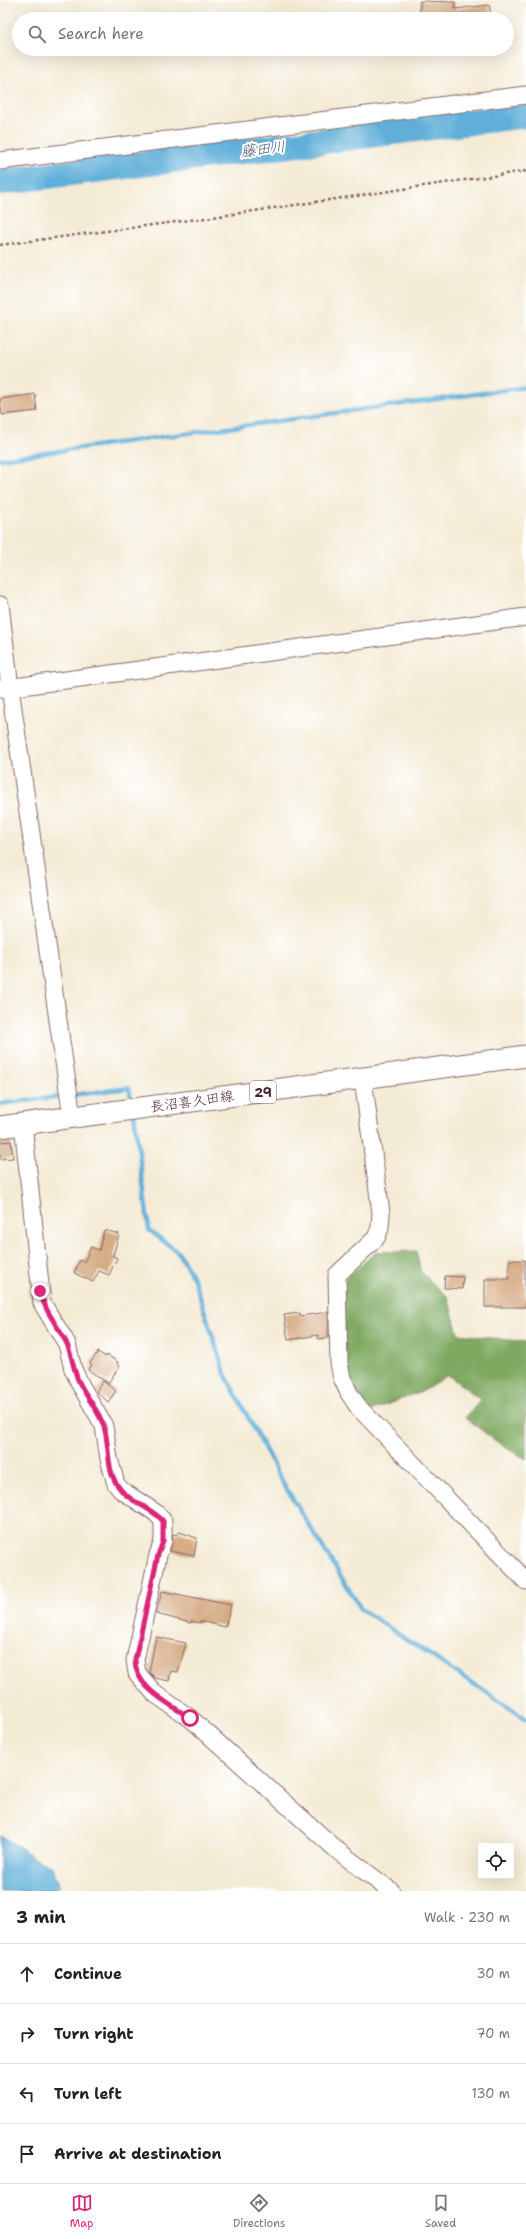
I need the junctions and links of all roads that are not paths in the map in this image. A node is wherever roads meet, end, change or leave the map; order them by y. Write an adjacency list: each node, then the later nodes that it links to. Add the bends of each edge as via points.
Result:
1 (526, 95): 2 (street)
2 (0, 162)
3 (0, 605): 5 (street)
4 (526, 617): 5 (street)
5 (5, 689): 8 (street)
6 (526, 1056): 7 (main road, 長沼喜久田線 / 29)
7 (363, 1079): 8 (main road, 長沼喜久田線 / 29); 11 (street, via 381,1213 376,1238 338,1275 339,1363 342,1378 348,1393 359,1408)
8 (72, 1117): 9 (main road, 長沼喜久田線 / 29)
9 (23, 1124): 10 (main road, 長沼喜久田線 / 29); 12 (street, via 42,1303 67,1344 73,1369 104,1426 116,1484 120,1490 156,1513 163,1521 163,1541 135,1660 136,1673 155,1694 217,1740 338,1852)
10 (0, 1127)
11 (526, 1581)
12 (391, 1891)

